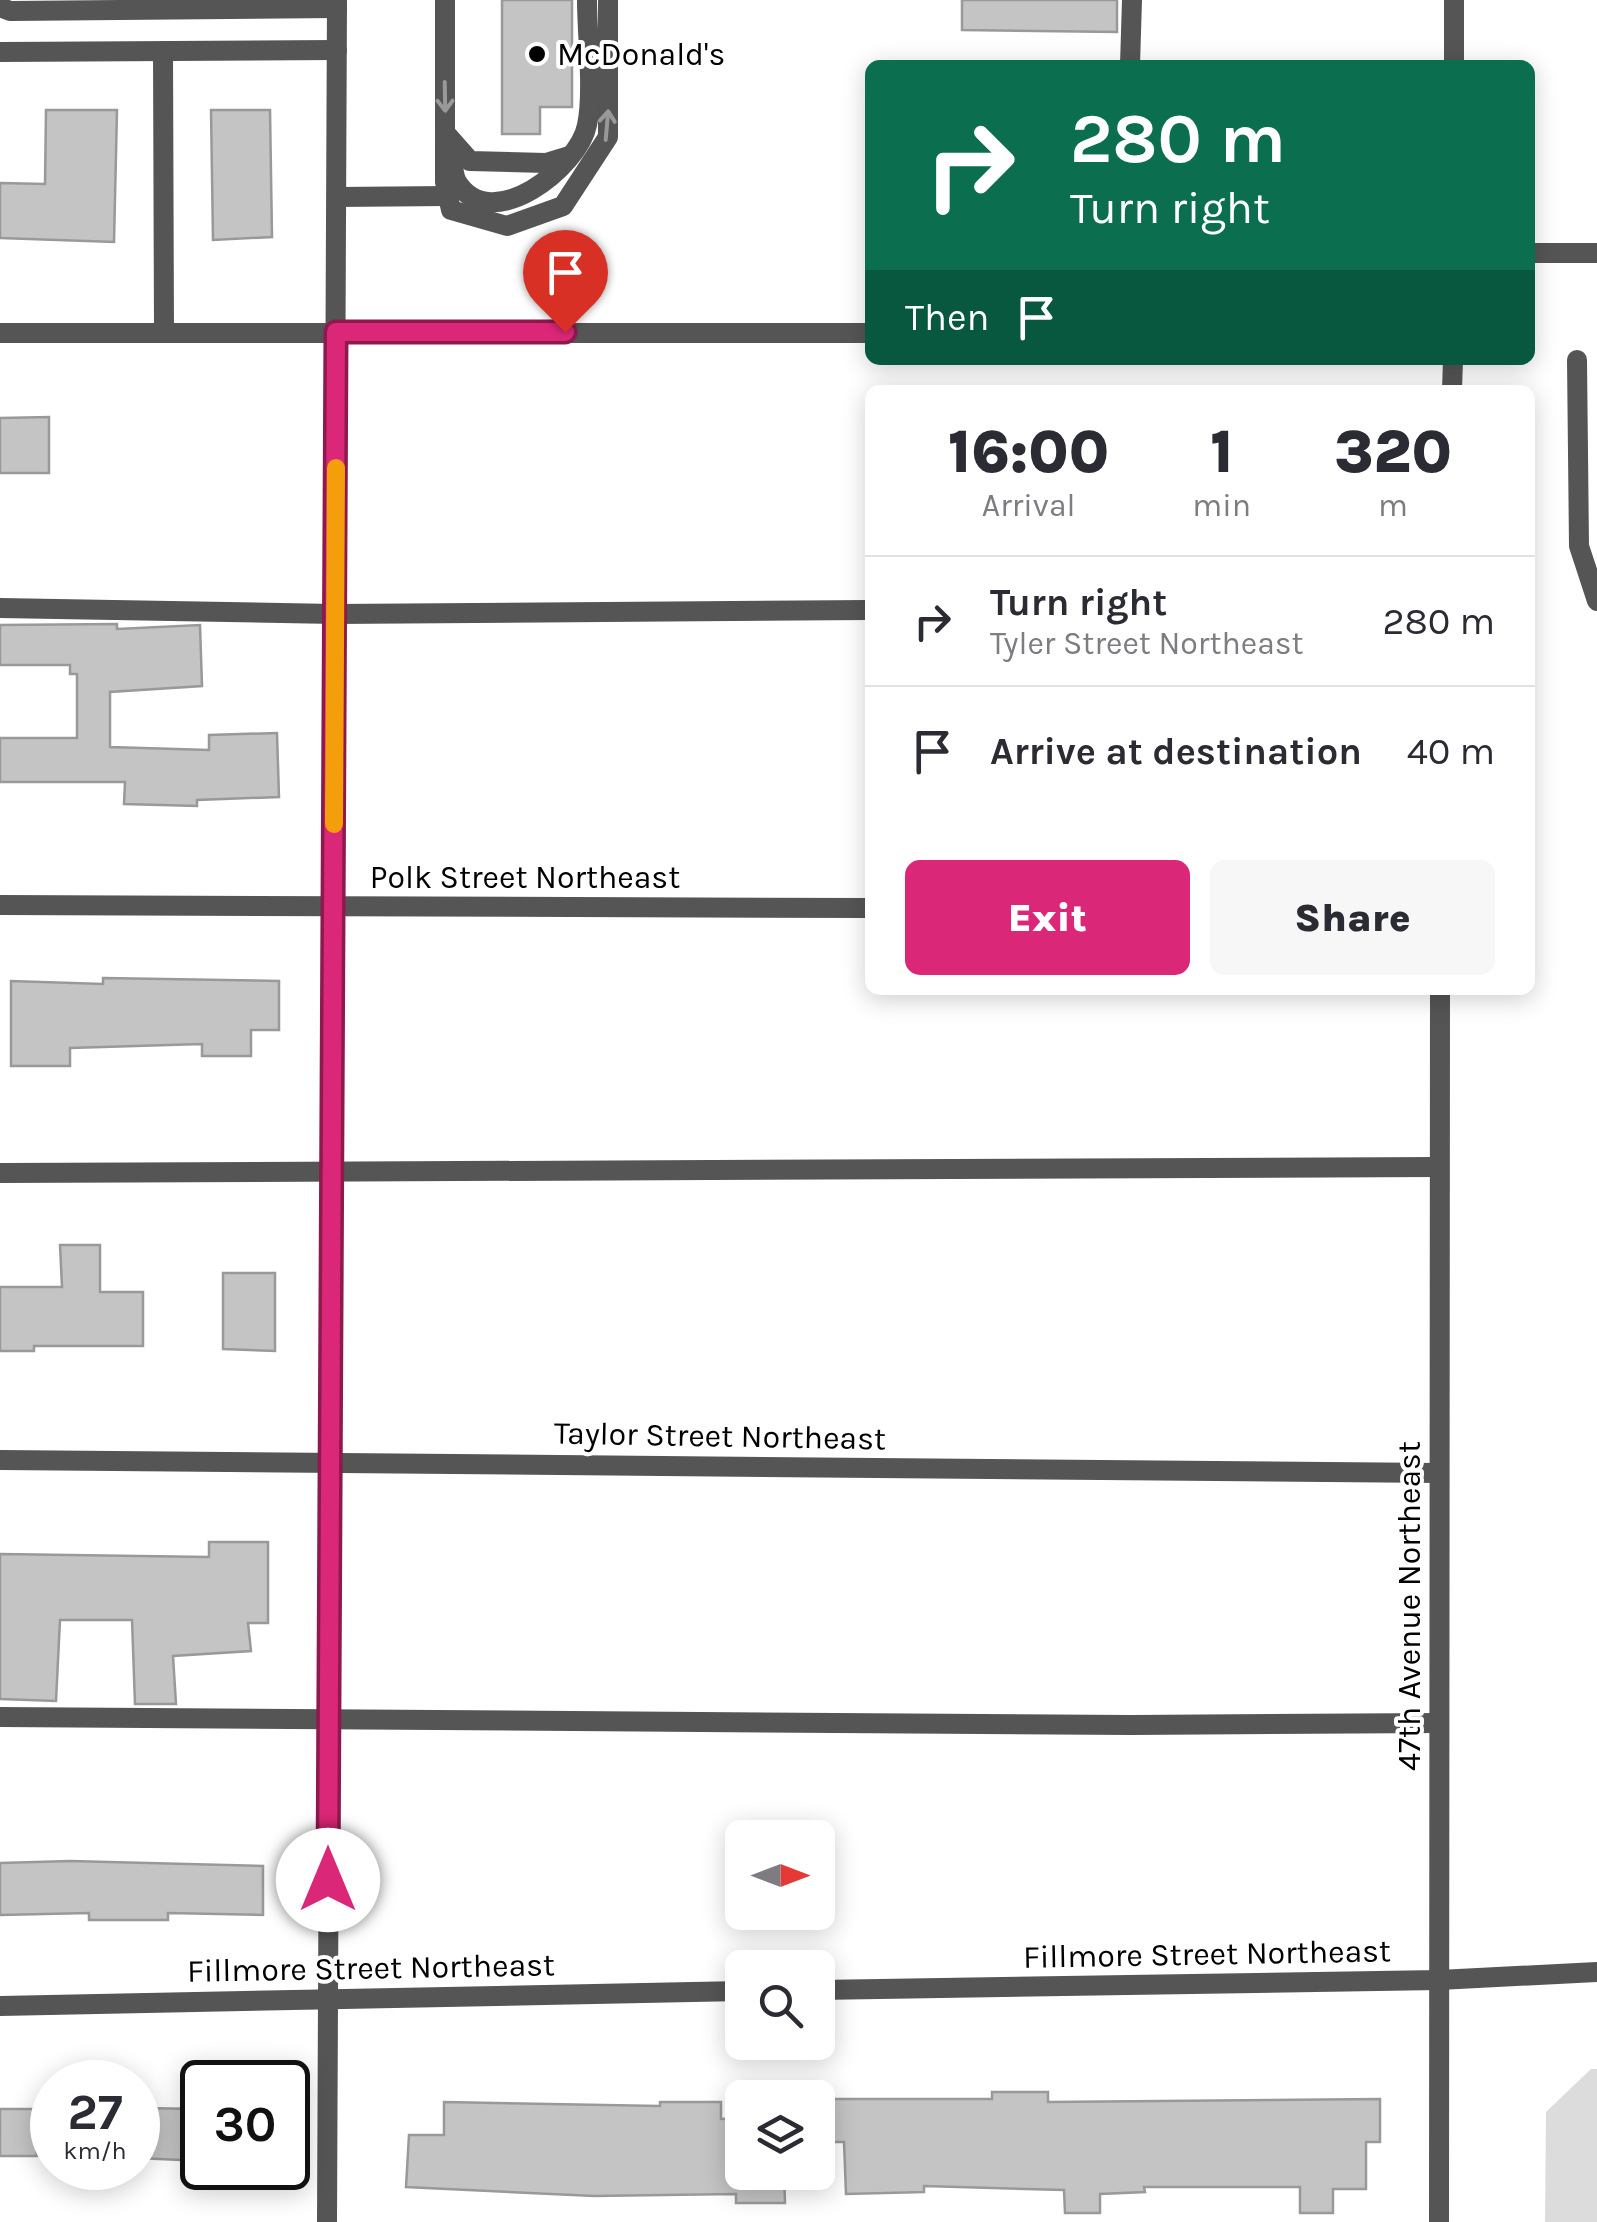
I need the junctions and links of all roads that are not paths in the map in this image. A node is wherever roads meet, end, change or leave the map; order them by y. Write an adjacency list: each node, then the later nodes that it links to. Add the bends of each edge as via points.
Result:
1 (445, 0): 15 (street, one-way to 15)
2 (587, 0): 16 (street, via 587,127)
3 (608, 0): 17 (street, one-way to 3, via 452,210 507,226 562,206 608,137)
4 (1132, 0): 13 (street)
5 (1454, 0): 14 (street)
6 (337, 4): 8 (street); 10 (street)
7 (82, 5): 8 (street); 9 (street)
8 (194, 5)
9 (0, 8)
10 (337, 50): 11 (street); 18 (street)
11 (163, 51): 12 (street); 21 (street)
12 (0, 52)
13 (1130, 60)
14 (1454, 60)
15 (445, 134): 16 (street, via 470,161 546,163); 16 (street, via 458,183 480,200 523,196 546,184); 17 (street)
16 (569, 156)
17 (448, 196): 18 (street)
18 (337, 198): 22 (street)
19 (1535, 253): 20 (street)
20 (1597, 253)
21 (164, 332): 22 (street); 23 (street)
22 (336, 332): 24 (street); 29 (street)
23 (0, 333)
24 (865, 333)
25 (1577, 360): 26 (street, via 1579,546)
26 (1597, 601)
27 (0, 608): 29 (street)
28 (865, 610): 29 (street)
29 (335, 614): 31 (street)
30 (0, 905): 31 (street, Polk Street Northeast)
31 (333, 906): 32 (street, Polk Street Northeast); 35 (street)
32 (865, 908)
33 (1440, 995): 34 (street, 47th Avenue Northeast)
34 (1440, 1166): 35 (street); 39 (street, 47th Avenue Northeast)
35 (332, 1169): 36 (street); 38 (street)
36 (0, 1173)
37 (0, 1460): 38 (street, Taylor Street Northeast)
38 (330, 1462): 39 (street, Taylor Street Northeast); 41 (street)
39 (1440, 1473): 42 (street, 47th Avenue Northeast)
40 (0, 1717): 41 (street)
41 (329, 1721): 42 (street); 47 (street)
42 (1440, 1723): 44 (street, 47th Avenue Northeast)
43 (1597, 1972): 44 (street, Fillmore Street Northeast)
44 (1439, 1980): 45 (street, Fillmore Street Northeast); 50 (street, 47th Avenue Northeast)
45 (835, 1990)
46 (725, 1992): 47 (street, Fillmore Street Northeast)
47 (328, 1998): 48 (street, Fillmore Street Northeast); 49 (street)
48 (0, 2006)
49 (327, 2222)
50 (1438, 2222)

